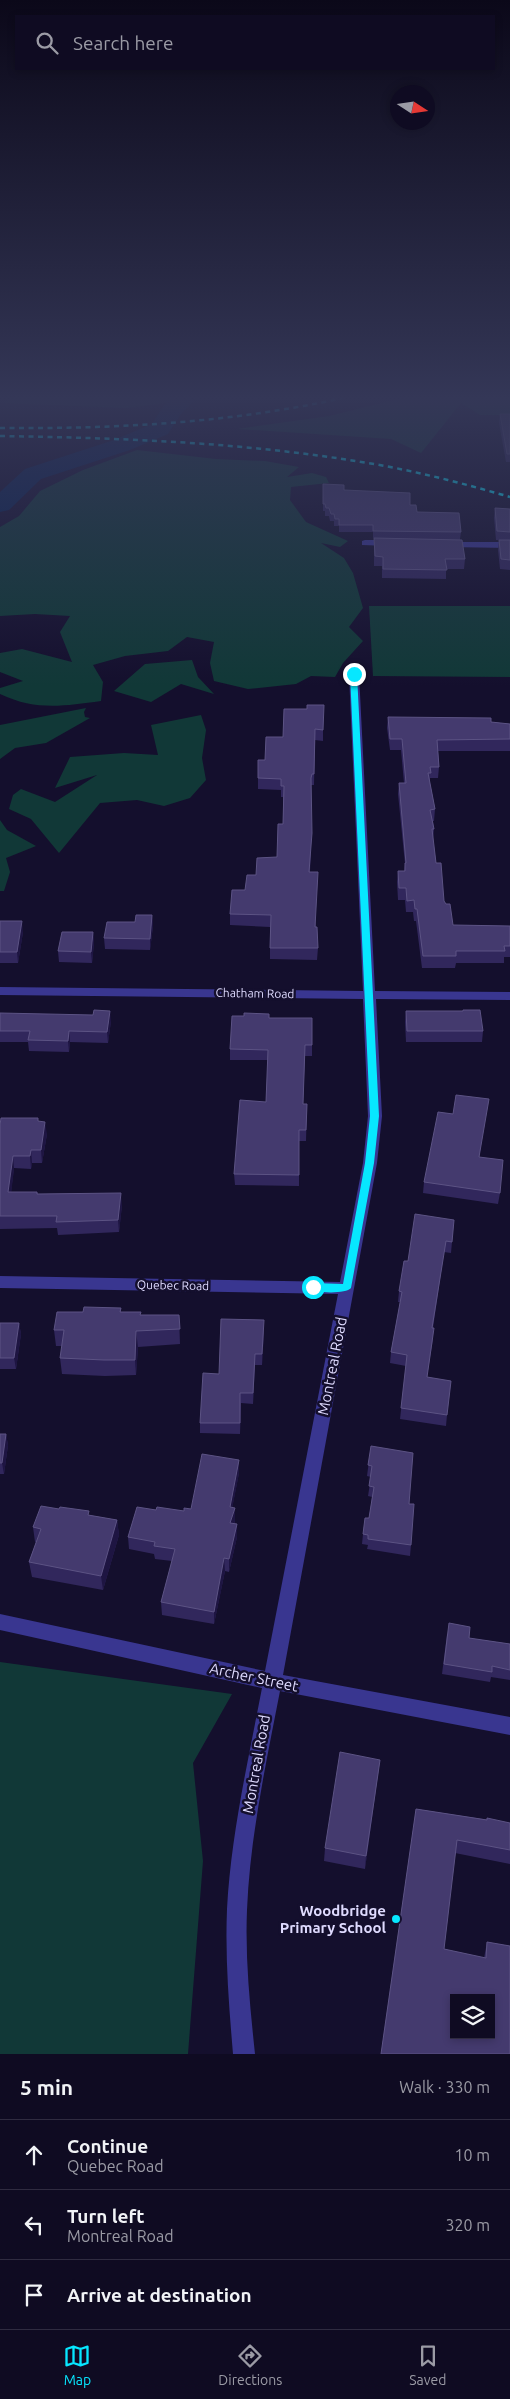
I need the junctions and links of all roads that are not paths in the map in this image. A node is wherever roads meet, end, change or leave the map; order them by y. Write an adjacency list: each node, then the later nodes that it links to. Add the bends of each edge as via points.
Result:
1 (364, 543): 2 (street)
2 (403, 543)
3 (442, 544): 4 (street)
4 (510, 545)
5 (354, 674): 7 (street, Montreal Road)
6 (0, 991): 7 (street, Chatham Road)
7 (370, 994): 8 (street, Chatham Road); 10 (street, Montreal Road, via 375,1116 370,1163)
8 (510, 996)
9 (0, 1282): 10 (street, Quebec Road)
10 (347, 1288): 12 (street, Montreal Road)
11 (0, 1622): 12 (street, Archer Street)
12 (271, 1681): 13 (street, Archer Street); 14 (street, Montreal Road, via 244,1832 237,1910 238,1988)
13 (510, 1726)
14 (244, 2054)

